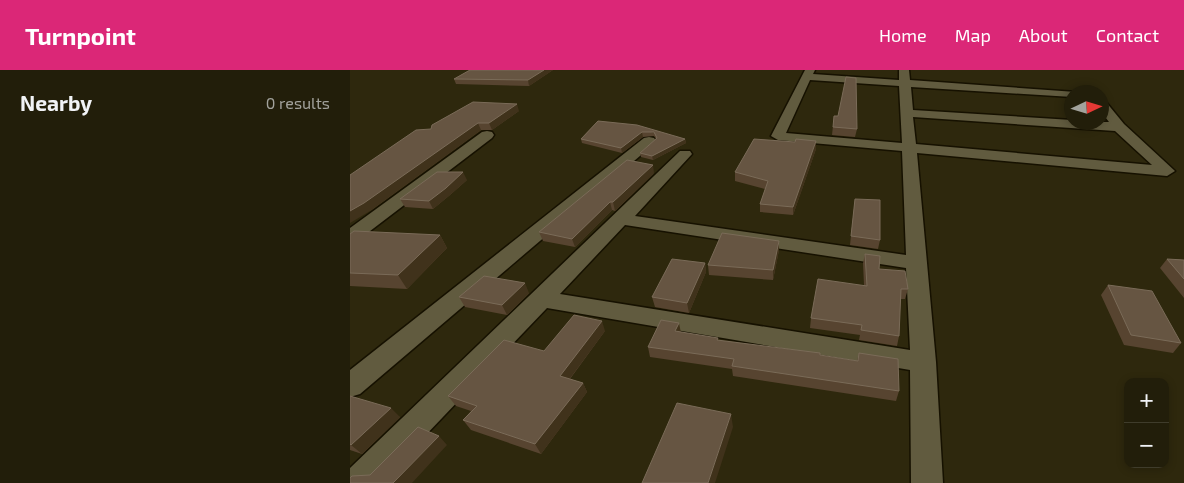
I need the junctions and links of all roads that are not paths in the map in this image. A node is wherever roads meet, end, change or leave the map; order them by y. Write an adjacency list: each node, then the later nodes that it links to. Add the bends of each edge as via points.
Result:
1 (808, 73): 2 (street); 9 (street, via 778,136)
2 (904, 77): 3 (street); 4 (street)
3 (1064, 93)
4 (907, 113): 6 (street); 9 (street)
5 (1109, 114): 6 (street)
6 (1119, 128): 9 (street, via 1167,171)
7 (487, 135): 12 (street)
8 (649, 141): 16 (street)
9 (909, 148): 13 (street)
10 (685, 154): 11 (street)
11 (620, 219): 13 (street); 14 (street)
12 (350, 237)
13 (916, 263): 15 (street)
14 (540, 299): 15 (street); 17 (street)
15 (922, 362): 18 (street)
16 (350, 386)
17 (358, 483)
18 (927, 483)

